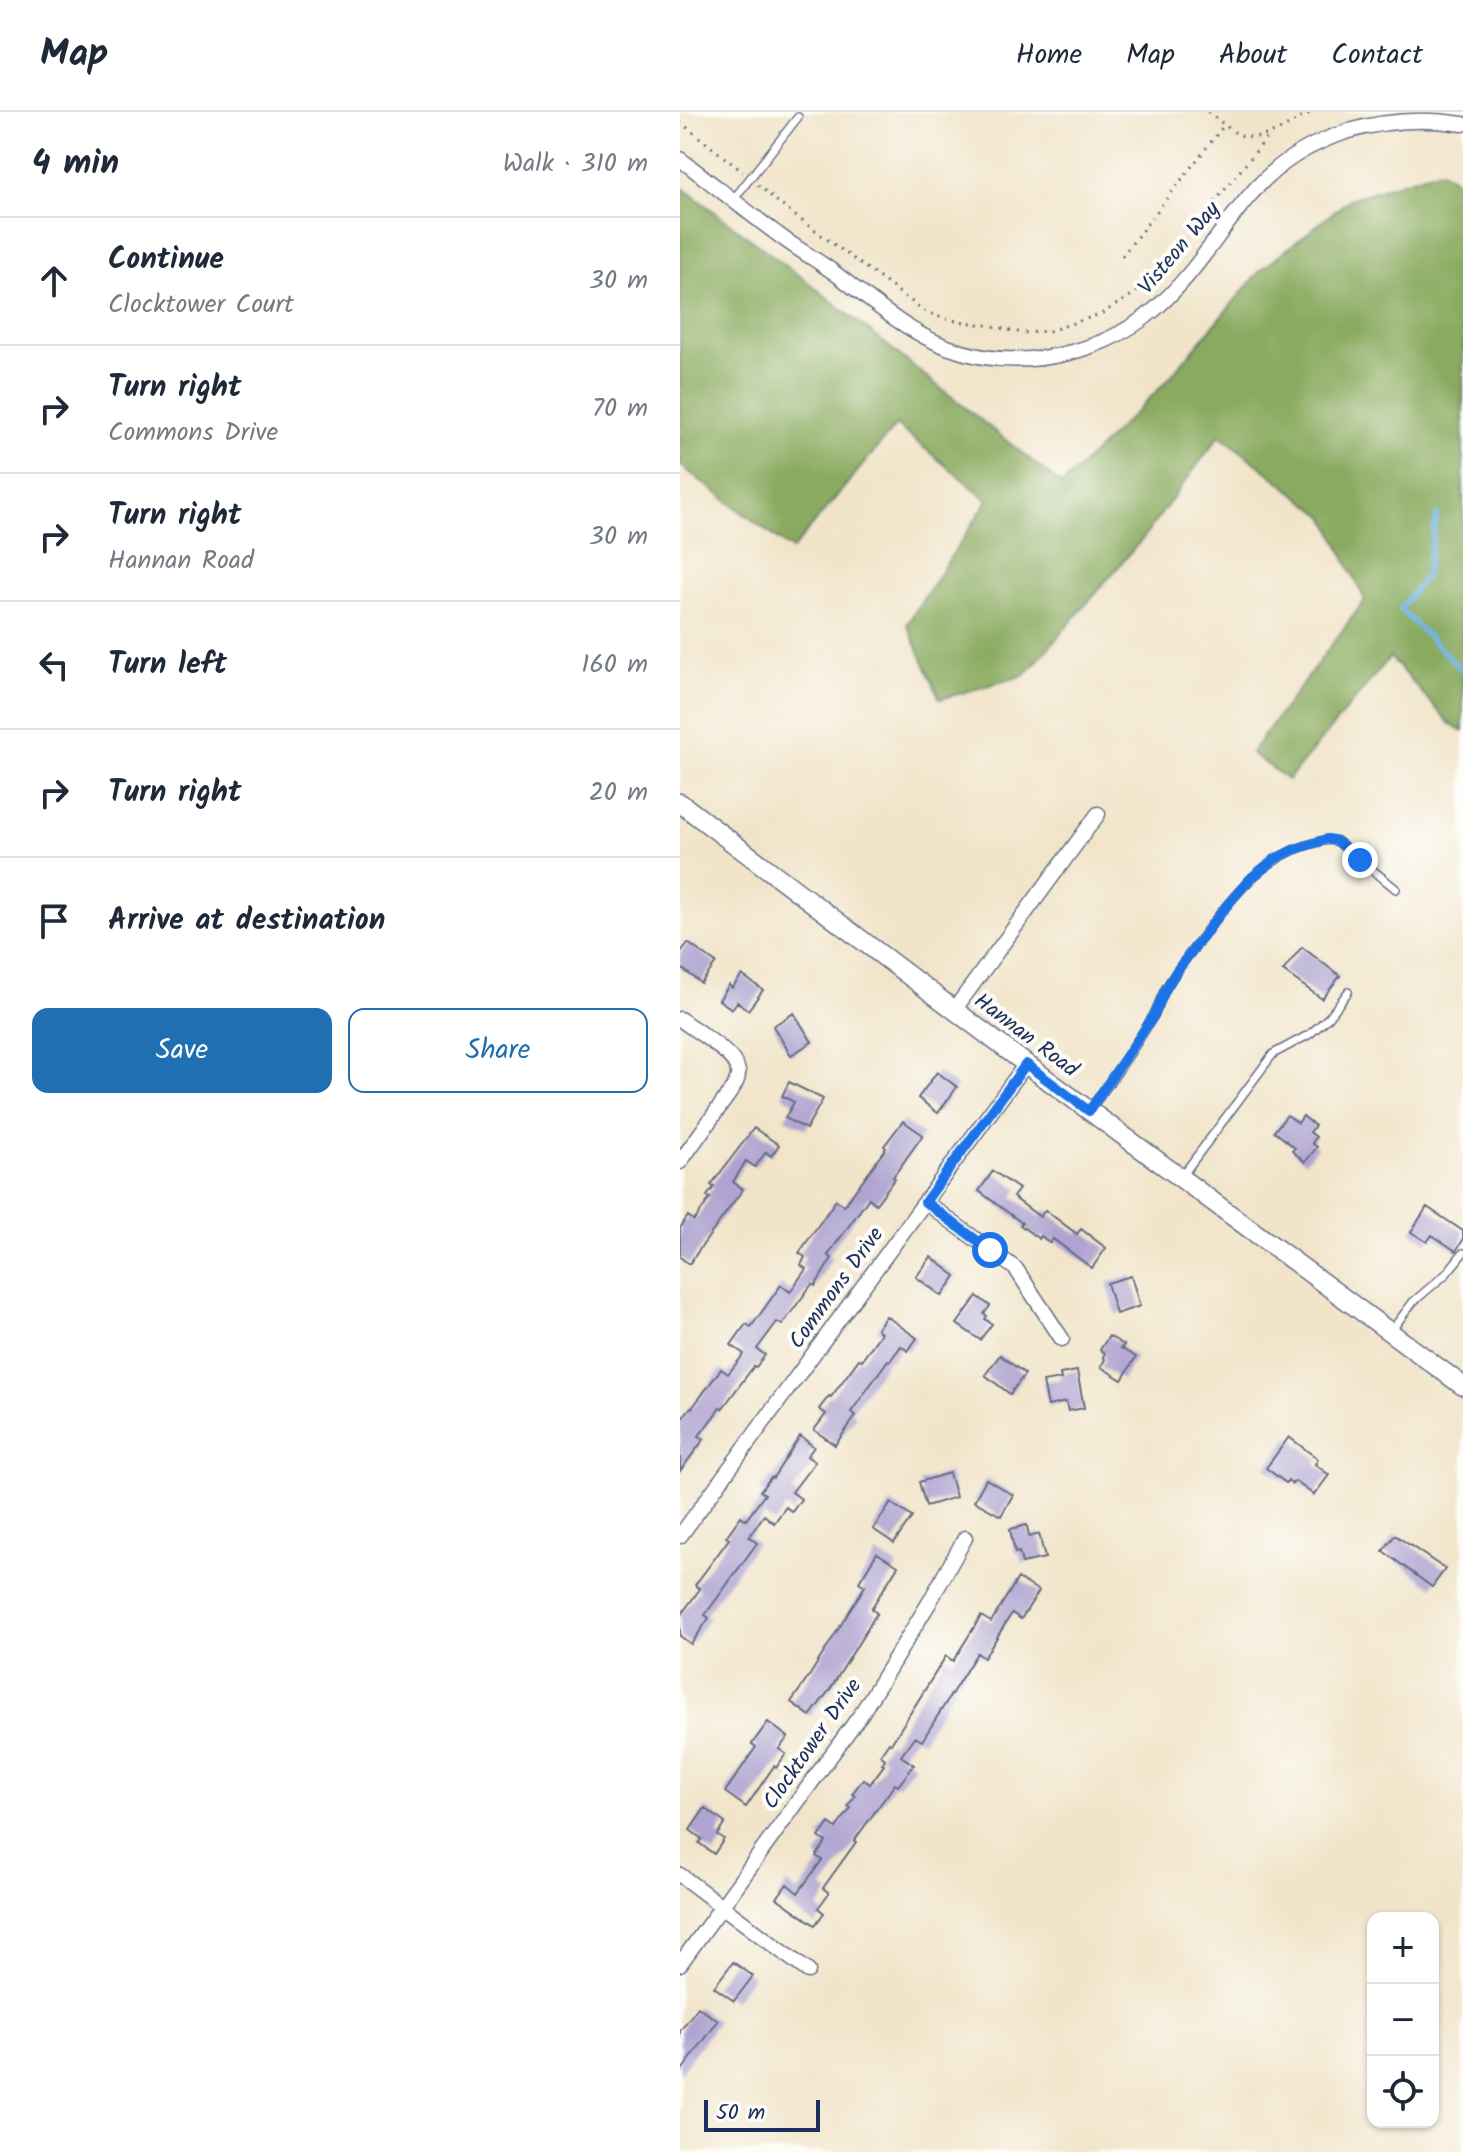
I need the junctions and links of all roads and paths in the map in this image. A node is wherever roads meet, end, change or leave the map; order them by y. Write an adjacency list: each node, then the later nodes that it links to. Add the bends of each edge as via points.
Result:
1 (1208, 112): 5 (path)
2 (1312, 112): 7 (path)
3 (798, 117): 9 (lane)
4 (680, 122): 9 (path)
5 (1225, 124): 7 (path, via 1242,136); 11 (path)
6 (1463, 124): 10 (street, Visteon Way, via 1387,120 1345,130 1303,150 1261,182 1151,312 1098,343 1036,358 963,352 916,333)
7 (1270, 134): 9 (path, via 1142,288 1101,314 1036,332 944,319 923,310)
8 (680, 159): 10 (street, Visteon Way)
9 (750, 179): 10 (lane)
10 (733, 200)
11 (1122, 256)
12 (680, 803): 16 (street, Hannan Road)
13 (1098, 814): 16 (street)
14 (1396, 889): 19 (lane, via 1337,841 1327,839 1275,859 1227,905 1176,972 1155,1014)
15 (1348, 992): 21 (lane, via 1310,1034 1273,1054)
16 (954, 1010): 18 (street, Hannan Road)
17 (680, 1019): 20 (street, via 727,1054 738,1071 731,1091)
18 (1026, 1064): 19 (street, Hannan Road); 22 (street, Commons Drive)
19 (1089, 1111): 21 (street, Hannan Road)
20 (680, 1162)
21 (1180, 1178): 24 (street, Hannan Road)
22 (925, 1202): 25 (street, via 1016,1269); 27 (street, Commons Drive)
23 (1463, 1253): 24 (lane)
24 (1390, 1332): 26 (street, Hannan Road)
25 (1062, 1339)
26 (1463, 1386)
27 (680, 1536)
28 (965, 1538): 30 (street, Clocktower Drive, via 861,1714)
29 (680, 1875): 30 (street)
30 (722, 1905): 31 (street, Clocktower Drive); 32 (street)
31 (680, 1964)
32 (808, 1971)

